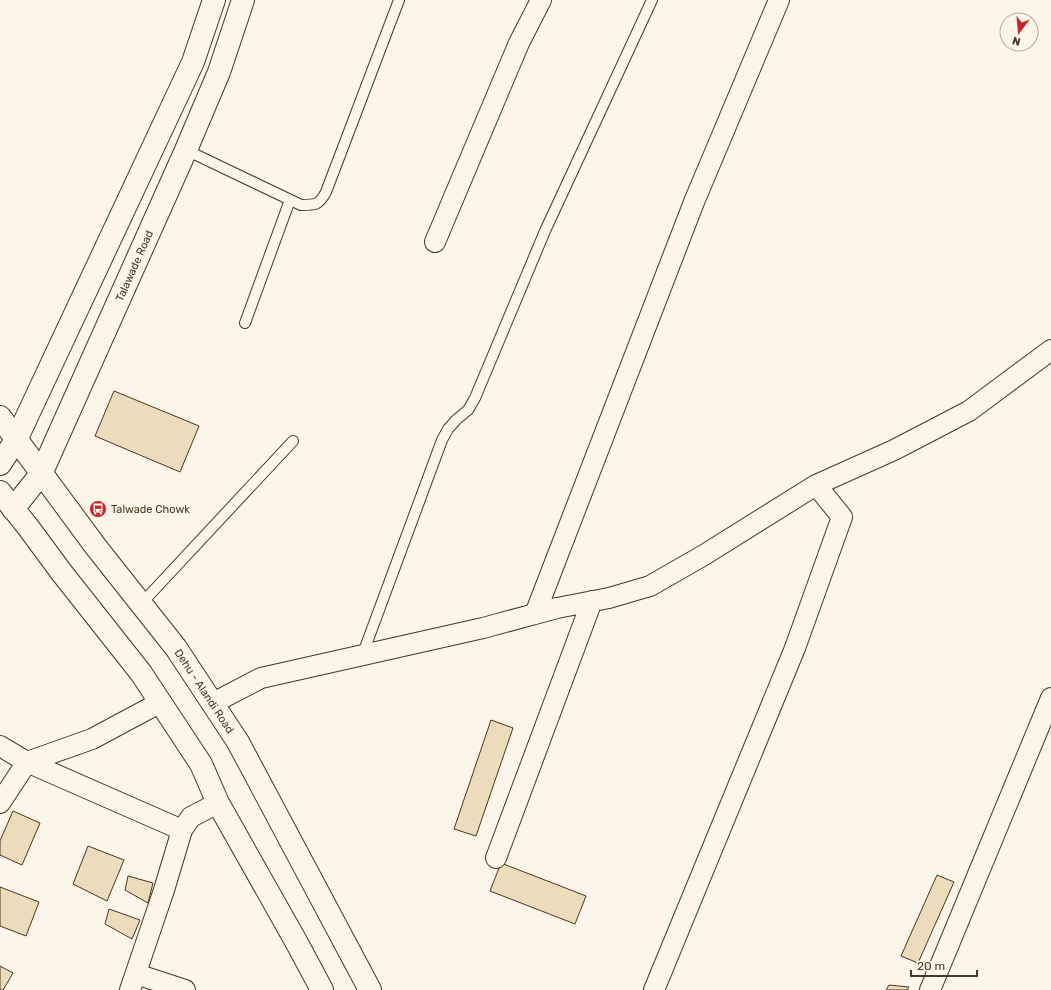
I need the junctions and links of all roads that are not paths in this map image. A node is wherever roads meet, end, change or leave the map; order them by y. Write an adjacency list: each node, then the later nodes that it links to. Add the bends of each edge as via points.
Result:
1 (214, 0): 13 (main road, via 193,62)
2 (243, 0): 7 (main road, Talawade Road, via 219,72)
3 (399, 0): 8 (lane, via 321,202 300,205)
4 (542, 0): 9 (street, via 519,43)
5 (652, 0): 22 (lane, via 545,230 474,398 468,410 448,429 442,440)
6 (779, 0): 21 (street, via 694,202)
7 (186, 150): 8 (lane); 16 (main road, Talawade Road)
8 (290, 200): 10 (lane)
9 (435, 242)
10 (245, 323)
11 (1051, 350): 17 (street, via 968,411 894,450)
12 (0, 417): 13 (main road, Dehu - Alandi Road)
13 (16, 440): 15 (main road); 16 (main road, Dehu - Alandi Road)
14 (293, 441): 20 (lane)
15 (0, 464)
16 (41, 474): 18 (main road, Talawade Road); 20 (main road, Dehu - Alandi Road)
17 (816, 485): 19 (street, via 650,586); 36 (street, via 842,517 794,648)
18 (4, 505): 24 (main road, via 62,573)
19 (592, 601): 21 (street); 31 (street)
20 (141, 604): 25 (main road, Dehu - Alandi Road, via 176,648)
21 (535, 614): 22 (street)
22 (362, 656): 25 (street, via 261,678)
23 (1051, 698): 37 (street)
24 (161, 702): 27 (street, via 92,739); 29 (main road, via 201,764)
25 (213, 703): 35 (main road, Dehu - Alandi Road, via 238,742)
26 (0, 746): 27 (street)
27 (27, 762): 28 (street); 30 (street)
28 (0, 803)
29 (218, 803): 30 (street, via 191,817); 34 (main road)
30 (182, 830): 32 (street)
31 (496, 858)
32 (133, 982): 33 (street)
33 (185, 990)
34 (322, 990)
35 (370, 990)
36 (654, 990)
37 (930, 990)

